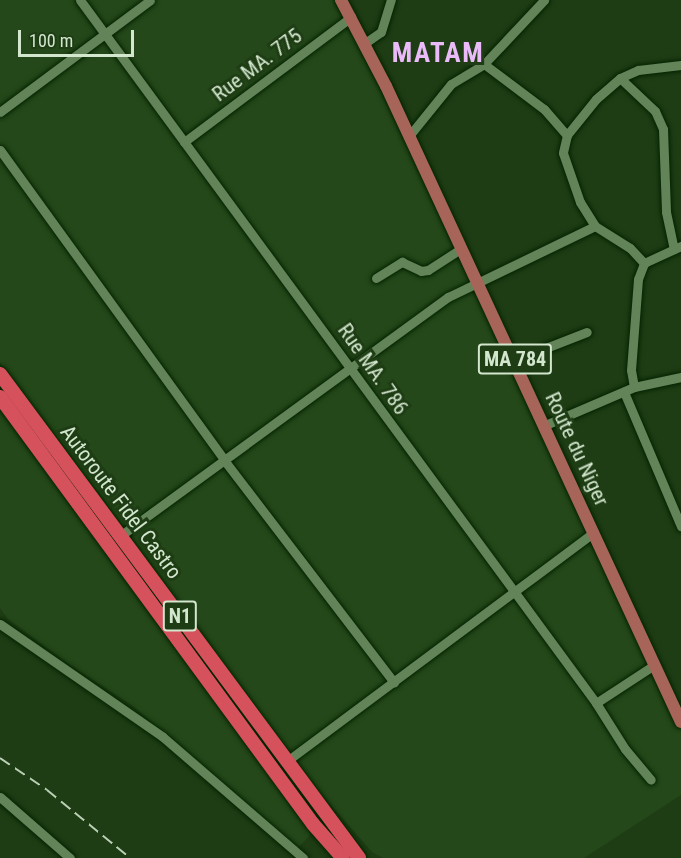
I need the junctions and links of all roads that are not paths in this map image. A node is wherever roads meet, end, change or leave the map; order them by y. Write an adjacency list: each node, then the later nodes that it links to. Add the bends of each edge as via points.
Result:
1 (80, 0): 7 (street, Rue MA. 786)
2 (150, 0): 7 (street)
3 (341, 0): 6 (main road, Route du Niger / MA 784)
4 (391, 0): 8 (street, via 381,32)
5 (544, 0): 9 (street)
6 (351, 16): 8 (main road, Route du Niger / MA 784); 15 (street, Rue MA. 775)
7 (105, 33): 12 (street); 15 (street, Rue MA. 786)
8 (365, 43): 14 (main road, Route du Niger / MA 784)
9 (484, 64): 13 (street, via 544,109); 14 (street, via 451,84)
10 (681, 65): 11 (street, via 638,70)
11 (620, 78): 13 (street); 18 (street, via 655,111 663,129 666,212)
12 (0, 112)
13 (567, 135): 17 (street, via 563,153 569,174)
14 (409, 136): 19 (main road, Route du Niger / MA 784)
15 (184, 142): 25 (street, Rue MA. 786)
16 (0, 150): 32 (street)
17 (596, 226): 20 (street, via 630,248); 22 (street)
18 (677, 247): 20 (street)
19 (462, 248): 21 (street, via 428,270 402,262); 22 (main road, Route du Niger / MA 784)
20 (644, 263): 28 (street, via 638,279 631,370)
21 (376, 278)
22 (476, 281): 24 (main road, Route du Niger / MA 784); 25 (street)
23 (587, 332): 24 (street)
24 (515, 360): 31 (main road, Route du Niger / MA 784)
25 (350, 367): 32 (street); 36 (street, Rue MA. 786)
26 (0, 374): 35 (highway, Autoroute Fidel Castro / N1)
27 (681, 377): 28 (street)
28 (634, 387): 29 (street)
29 (624, 392): 31 (street); 33 (street)
30 (0, 397): 47 (highway, Autoroute Fidel Castro / N1)
31 (543, 426): 34 (main road, Route du Niger / MA 784)
32 (224, 460): 35 (street); 39 (street)
33 (681, 526)
34 (594, 532): 36 (street); 38 (main road, Route du Niger / MA 784)
35 (120, 536): 42 (highway, Autoroute Fidel Castro / N1)
36 (513, 593): 39 (street); 40 (street, Rue MA. 786)
37 (0, 624): 46 (street, via 163,737)
38 (654, 664): 40 (street); 41 (main road, Route du Niger / MA 784)
39 (393, 682): 42 (street)
40 (596, 703): 43 (street, Rue MA. 786, via 625,749)
41 (681, 722)
42 (287, 761): 48 (highway, Autoroute Fidel Castro / N1)
43 (651, 780)
44 (0, 797): 45 (street)
45 (70, 858)
46 (303, 858)
47 (343, 858)
48 (359, 858)

